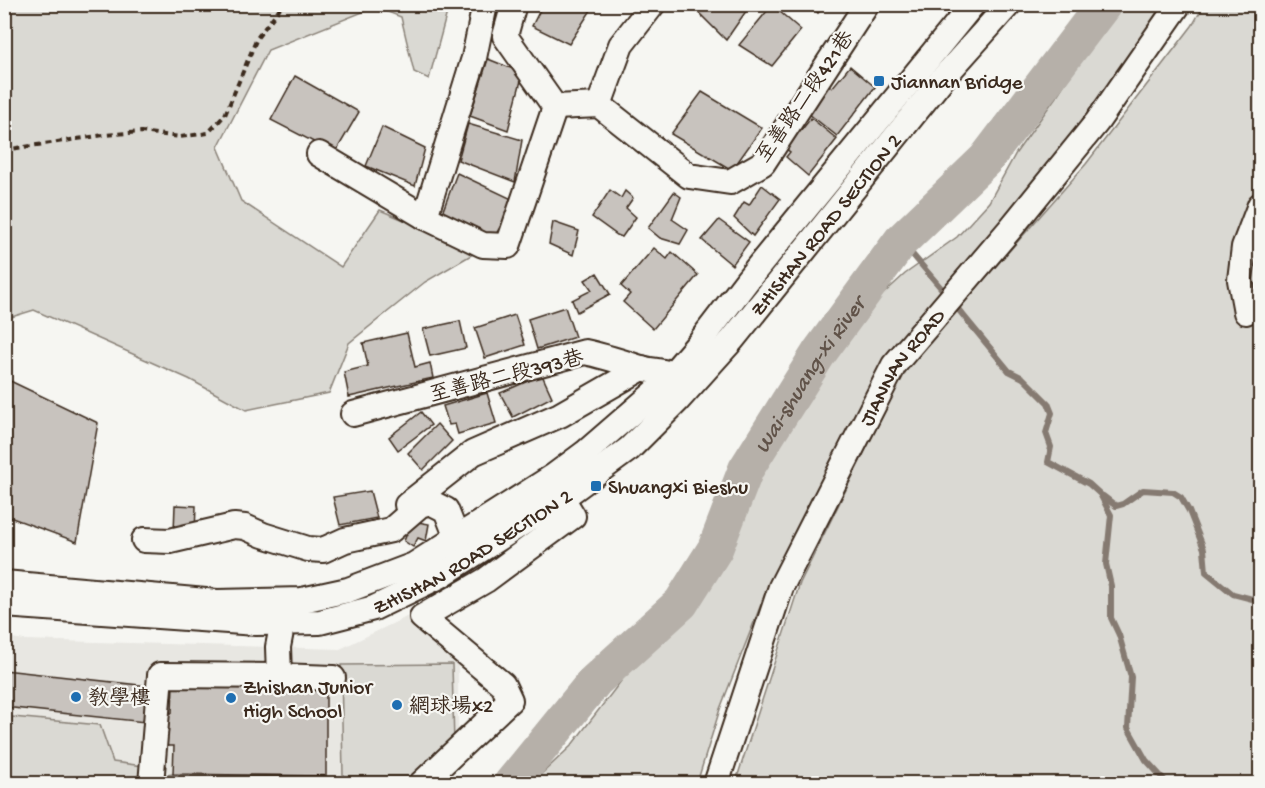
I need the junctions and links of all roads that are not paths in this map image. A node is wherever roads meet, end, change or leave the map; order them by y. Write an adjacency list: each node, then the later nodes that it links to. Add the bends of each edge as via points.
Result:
1 (485, 4): 12 (street, via 474,58)
2 (514, 4): 9 (street, via 504,36)
3 (652, 4): 8 (street, via 621,45)
4 (867, 4): 8 (street, 至善路二段421巷, via 763,163 730,182 689,176)
5 (973, 4): 15 (street, ZHISHAN ROAD SECTION 2)
6 (1009, 4): 15 (street, ZHISHAN ROAD SECTION 2, via 942,79 732,340)
7 (1179, 4): 28 (street, JIANNAN ROAD, via 1097,123 894,365 781,587)
8 (599, 105): 9 (street)
9 (555, 107): 12 (street, via 508,246 483,245)
10 (319, 154): 12 (street)
11 (1260, 205): 13 (street, via 1244,248 1240,280)
12 (425, 217)
13 (1246, 312)
14 (642, 368): 15 (street, 至善路二段393巷); 16 (street, 至善路二段393巷, via 585,352); 18 (street, via 560,415 473,453 387,521)
15 (682, 380): 17 (street, ZHISHAN ROAD SECTION 2, via 629,449); 19 (street, ZHISHAN ROAD SECTION 2, via 660,388 585,453)
16 (353, 414)
17 (562, 498): 23 (street, ZHISHAN ROAD SECTION 2, via 440,576 374,608 320,622); 27 (street, via 573,516 486,580 422,616 502,685 510,700)
18 (335, 529)
19 (457, 538): 20 (street, via 446,510 430,502 420,505 391,530 345,540 323,550 234,526 170,541); 21 (street, ZHISHAN ROAD SECTION 2, via 414,566 348,590 302,600 217,602)
20 (144, 540)
21 (4, 583)
22 (4, 606): 23 (street, ZHISHAN ROAD SECTION 2, via 256,623)
23 (283, 621): 24 (street, via 278,647)
24 (279, 676): 25 (street); 26 (street, via 160,675)
25 (333, 678)
26 (151, 783)
27 (421, 783)
28 (716, 783)

